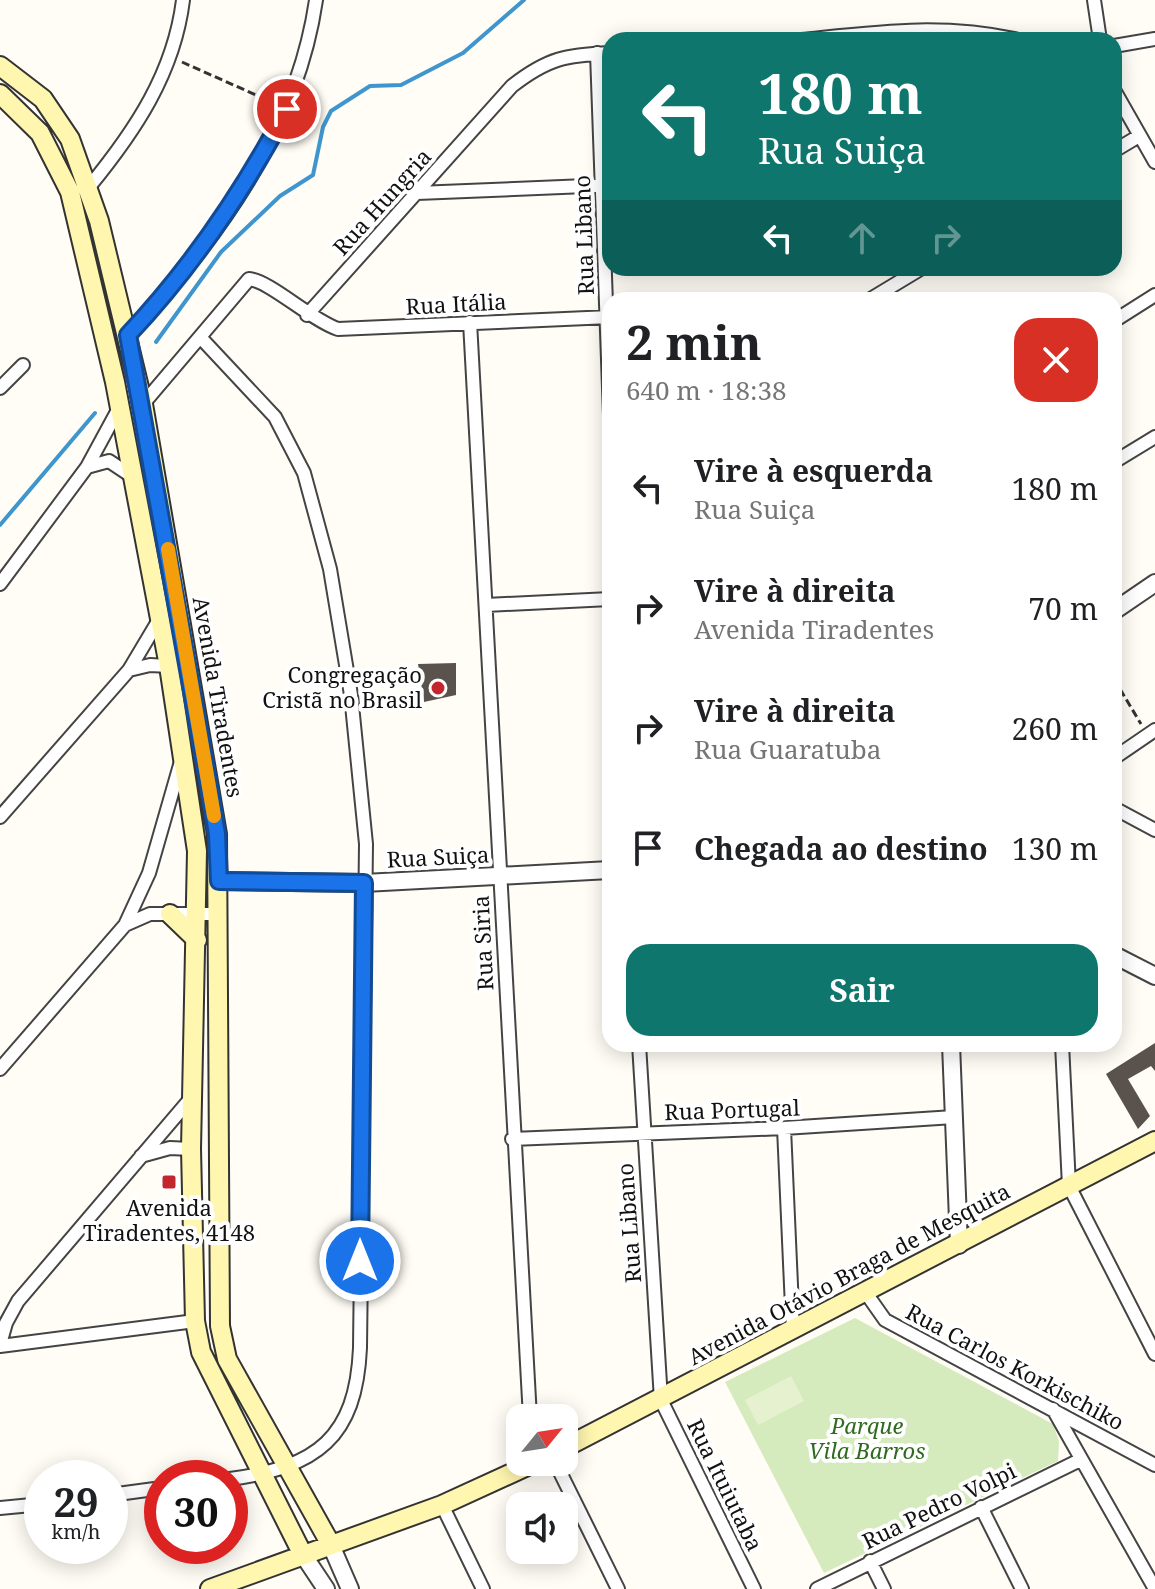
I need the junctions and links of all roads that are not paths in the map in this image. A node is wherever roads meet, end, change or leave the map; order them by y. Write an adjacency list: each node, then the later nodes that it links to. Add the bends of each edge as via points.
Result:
1 (183, 0): 17 (street, via 171,58 146,109)
2 (316, 0): 26 (street, via 287,109 231,208 168,293)
3 (1094, 0): 6 (street)
4 (868, 32): 5 (street)
5 (964, 32)
6 (1099, 32)
7 (1155, 39): 8 (street)
8 (1122, 45)
9 (602, 53): 18 (street, Rua Hungria, via 540,64 512,86)
10 (0, 66): 17 (main road, Avenida Tiradentes, via 52,110)
11 (0, 94): 31 (main road, Avenida Tiradentes, via 40,133 62,172 85,245)
12 (1122, 105): 13 (street)
13 (1139, 136): 14 (street); 15 (street)
14 (1122, 146)
15 (1155, 162)
16 (602, 185): 18 (street)
17 (89, 187): 26 (main road, Avenida Tiradentes)
18 (417, 193): 22 (street, Rua Hungria)
19 (909, 276): 20 (street)
20 (882, 292)
21 (1155, 295): 23 (street)
22 (307, 315): 25 (street, Rua Itália, via 348,330); 27 (street, via 249,279)
23 (1122, 316)
24 (602, 318): 25 (street, Rua Itália)
25 (470, 322): 39 (street, Rua Siria)
26 (128, 335): 30 (main road, Avenida Tiradentes)
27 (201, 338): 30 (street); 53 (street, via 275,417 315,506 351,695 364,802)
28 (23, 365): 29 (street)
29 (0, 388)
30 (143, 404): 52 (main road, Avenida Tiradentes, via 217,834)
31 (120, 407): 34 (street); 35 (main road, Avenida Tiradentes)
32 (1155, 437): 33 (street)
33 (1122, 457)
34 (87, 467): 35 (street, via 109,461); 37 (street)
35 (133, 477): 41 (main road, Avenida Tiradentes)
36 (1155, 583): 40 (street)
37 (0, 584)
38 (602, 599): 39 (street)
39 (486, 605): 51 (street, Rua Siria)
40 (1122, 606)
41 (160, 618): 42 (main road, Avenida Tiradentes); 43 (street)
42 (169, 666): 43 (street); 46 (main road, Avenida Tiradentes)
43 (129, 670): 48 (street)
44 (1152, 733): 45 (street)
45 (1122, 753)
46 (182, 757): 55 (main road, Avenida Tiradentes, via 197,851); 57 (street, via 163,832)
47 (1122, 812): 49 (street)
48 (0, 817)
49 (1155, 830)
50 (602, 870): 51 (street, Rua Suiça)
51 (500, 876): 53 (street, Rua Suiça); 69 (street, Rua Siria)
52 (219, 881): 53 (street, Rua Suiça); 56 (main road, Avenida Tiradentes)
53 (364, 883): 86 (street, via 356,1393 333,1438)
54 (170, 914): 55 (street); 57 (street, via 150,914); 58 (main road)
55 (198, 914): 56 (street); 58 (main road, Avenida Tiradentes)
56 (220, 914): 86 (main road, Avenida Tiradentes, via 220,1326 227,1359)
57 (125, 925): 64 (street)
58 (197, 940): 65 (main road, Avenida Tiradentes)
59 (1122, 959): 60 (street)
60 (1155, 976)
61 (639, 1052): 68 (street, Rua Libano)
62 (951, 1052): 66 (street)
63 (1062, 1052): 73 (street)
64 (0, 1069)
65 (192, 1097): 71 (main road, Avenida Tiradentes); 72 (street)
66 (954, 1117): 67 (street, Rua Portugal); 74 (street)
67 (784, 1128): 68 (street, Rua Portugal); 77 (street)
68 (642, 1134): 69 (street, Rua Portugal); 80 (street, Rua Libano)
69 (512, 1139): 81 (street, Rua Siria)
70 (1155, 1141): 73 (main road, Avenida Otávio Braga de Mesquita)
71 (191, 1149): 72 (street, via 170,1148); 76 (main road, Avenida Tiradentes)
72 (138, 1157): 78 (street, via 18,1301)
73 (1069, 1186): 74 (main road, Avenida Otávio Braga de Mesquita); 79 (street)
74 (959, 1245): 75 (main road, Avenida Otávio Braga de Mesquita)
75 (866, 1293): 77 (main road, Avenida Otávio Braga de Mesquita); 82 (street, Rua Carlos Korkischiko, via 885,1320)
76 (195, 1321): 78 (street); 87 (main road, Avenida Tiradentes, via 201,1352)
77 (793, 1330): 80 (main road, Avenida Otávio Braga de Mesquita)
78 (0, 1345)
79 (1155, 1354)
80 (661, 1400): 83 (main road, Avenida Otávio Braga de Mesquita); 103 (street, Rua Ituiutaba)
81 (529, 1404)
82 (1053, 1409): 84 (street); 85 (street, Rua Carlos Korkischiko)
83 (578, 1441)
84 (1080, 1460): 93 (street, Rua Pedro Volpi); 107 (street)
85 (1155, 1465)
86 (287, 1467): 87 (street); 95 (main road, Avenida Tiradentes)
87 (261, 1475): 90 (street); 96 (main road, Avenida Tiradentes)
88 (506, 1476): 91 (main road)
89 (562, 1476): 102 (street)
90 (248, 1477)
91 (442, 1505): 95 (main road); 101 (street)
92 (24, 1506): 94 (street)
93 (981, 1507): 97 (street, Rua Pedro Volpi); 106 (street)
94 (0, 1508)
95 (330, 1543): 96 (main road); 100 (street)
96 (302, 1553): 98 (main road); 99 (street)
97 (870, 1561): 104 (street, Rua Pedro Volpi); 105 (street)
98 (210, 1589)
99 (326, 1589)
100 (350, 1589)
101 (483, 1589)
102 (618, 1589)
103 (754, 1589)
104 (817, 1589)
105 (884, 1589)
106 (1022, 1589)
107 (1155, 1589)

